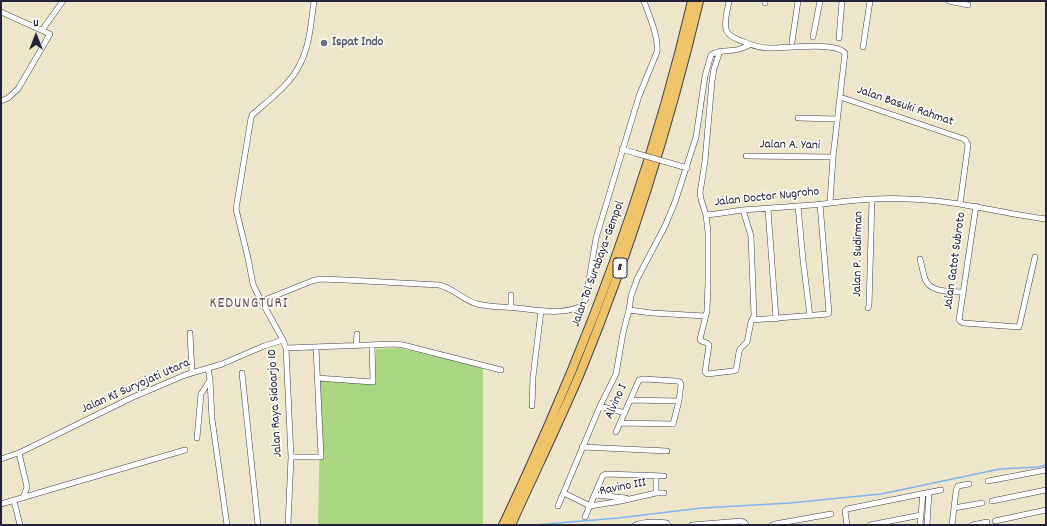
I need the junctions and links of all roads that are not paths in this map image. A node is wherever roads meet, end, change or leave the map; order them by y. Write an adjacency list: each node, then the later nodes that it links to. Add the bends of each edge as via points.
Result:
1 (63, 1): 14 (street)
2 (314, 1): 43 (street, Jalan Raya Sidoarjo 10, via 301,63 296,72 251,118 236,209 253,284)
3 (644, 1): 25 (street, via 658,47)
4 (692, 1): 112 (highway, Jalan Tol Surabaya–Gempol / 8, via 664,109 620,245 566,385)
5 (699, 1): 113 (highway, Jalan Tol Surabaya–Gempol / 8, via 664,135 611,294 547,448)
6 (729, 1): 18 (street, via 726,31 734,38)
7 (798, 1): 17 (street)
8 (820, 1): 15 (street)
9 (842, 1): 16 (street)
10 (870, 1): 19 (street)
11 (949, 1): 12 (street)
12 (968, 5)
13 (1, 12): 14 (street)
14 (44, 31): 22 (street, via 50,35 18,89)
15 (813, 37)
16 (839, 38)
17 (792, 42)
18 (750, 45): 20 (street); 21 (street, via 767,48 814,46 841,49 845,55)
19 (863, 47)
20 (720, 51): 28 (street, via 712,54 709,60 702,89 696,137); 37 (street, via 712,81 705,162 700,188)
21 (840, 97): 24 (street); 32 (street, Jalan Basuki Rahmat, via 964,139 968,146)
22 (1, 101)
23 (798, 118): 24 (street)
24 (837, 119): 27 (street)
25 (622, 149): 28 (street, bridge); 47 (street, via 596,238 584,304 561,311)
26 (746, 156): 27 (street, Jalan A. Yani)
27 (833, 158): 30 (street)
28 (687, 168): 46 (street, via 665,226 634,288)
29 (872, 200): 30 (street, Jalan Doctor Nugroho); 32 (street, Jalan Doctor Nugroho, via 908,198); 45 (street, Jalan P. Sudirman)
30 (830, 203): 31 (street, Jalan Doctor Nugroho)
31 (820, 204): 33 (street, Jalan Doctor Nugroho); 49 (street, via 828,314)
32 (960, 204): 34 (street, Jalan Doctor Nugroho)
33 (798, 206): 35 (street, Jalan Doctor Nugroho); 49 (street)
34 (976, 206): 38 (street, Jalan Doctor Nugroho); 41 (street, Jalan Gatot Subroto)
35 (768, 209): 36 (street, Jalan Doctor Nugroho); 50 (street)
36 (743, 210): 37 (street, Jalan Doctor Nugroho); 51 (street, via 751,242 754,316)
37 (706, 215): 48 (street, via 708,282)
38 (1046, 219)
39 (1035, 258): 41 (street, Jalan Gatot Subroto, via 1019,327 960,322)
40 (920, 259): 41 (street, via 925,280 930,286 938,290)
41 (963, 292)
42 (511, 295): 44 (street)
43 (262, 301): 44 (street, via 320,279 439,285 479,304); 54 (street, Jalan Raya Sidoarjo 10)
44 (510, 308): 47 (street)
45 (868, 308)
46 (629, 310): 48 (street); 68 (street, via 616,374)
47 (541, 311): 67 (street)
48 (705, 316): 51 (street, via 700,341 709,345 705,372 707,374 736,370 739,352 747,342)
49 (810, 316): 50 (street)
50 (776, 319): 51 (street)
51 (752, 320)
52 (190, 333): 61 (street)
53 (357, 334): 56 (street)
54 (283, 340): 58 (street, Jalan Raya Sidoarjo 10); 59 (street, Jalan KI Suryojati Utara)
55 (372, 345): 56 (street); 60 (street, via 403,345); 63 (street, via 373,382)
56 (356, 346): 57 (street)
57 (316, 347): 58 (street); 63 (street)
58 (286, 348): 77 (street, Jalan Raya Sidoarjo 10)
59 (208, 368): 61 (street, Jalan KI Suryojati Utara); 64 (street)
60 (500, 370)
61 (192, 373): 76 (street, Jalan KI Suryojati Utara, via 132,398)
62 (242, 373): 110 (street)
63 (317, 378): 77 (street, via 322,457)
64 (210, 380): 72 (street, via 201,394); 109 (street, via 212,419)
65 (630, 400): 66 (street); 66 (street, Alvino I, via 638,382 643,379 679,381); 69 (street, Alvino I)
66 (679, 401): 70 (street, via 673,424)
67 (532, 406)
68 (600, 406): 69 (street); 73 (street)
69 (625, 413): 70 (street, Alvino I)
70 (620, 423): 71 (street, Alvino I)
71 (616, 432)
72 (197, 438)
73 (582, 447): 75 (street); 87 (street)
74 (185, 450): 91 (street)
75 (667, 451)
76 (20, 452): 78 (street, Jalan KI Suryojati Utara); 91 (street); 93 (street, via 27,487)
77 (291, 457): 111 (street, Jalan Raya Sidoarjo 10)
78 (1, 459)
79 (1046, 470): 82 (street)
80 (656, 476): 81 (street); 88 (street); 92 (street, via 605,475 602,476)
81 (664, 476)
82 (988, 481)
83 (969, 484): 101 (street, via 958,486)
84 (941, 490): 86 (street)
85 (1046, 490): 96 (street)
86 (929, 492): 90 (street); 122 (street)
87 (564, 493): 99 (street); 100 (street, Ravino III)
88 (656, 493): 89 (street, Ravino III); 94 (street, Ravino III)
89 (664, 493)
90 (923, 493): 104 (street); 119 (street, via 846,509)
91 (32, 494): 93 (street)
92 (595, 495): 94 (street); 100 (street)
93 (23, 498): 95 (street)
94 (629, 498): 100 (street, Ravino III)
95 (14, 501): 98 (street); 108 (street)
96 (992, 501)
97 (982, 503): 101 (street)
98 (1, 504)
99 (558, 506)
100 (590, 506): 105 (street)
101 (954, 508): 123 (street)
102 (1046, 510): 106 (street)
103 (831, 514): 118 (street)
104 (921, 515): 120 (street); 121 (street)
105 (585, 517)
106 (995, 521)
107 (987, 522): 124 (street)
108 (20, 525)
109 (227, 525)
110 (258, 525)
111 (288, 525)
112 (503, 525)
113 (511, 525)
114 (635, 525): 115 (street, via 646,522)
115 (668, 525)
116 (692, 525): 117 (street, via 741,521)
117 (746, 525)
118 (772, 525)
119 (847, 525)
120 (870, 525)
121 (920, 525)
122 (926, 525)
123 (952, 525)
124 (972, 525)

